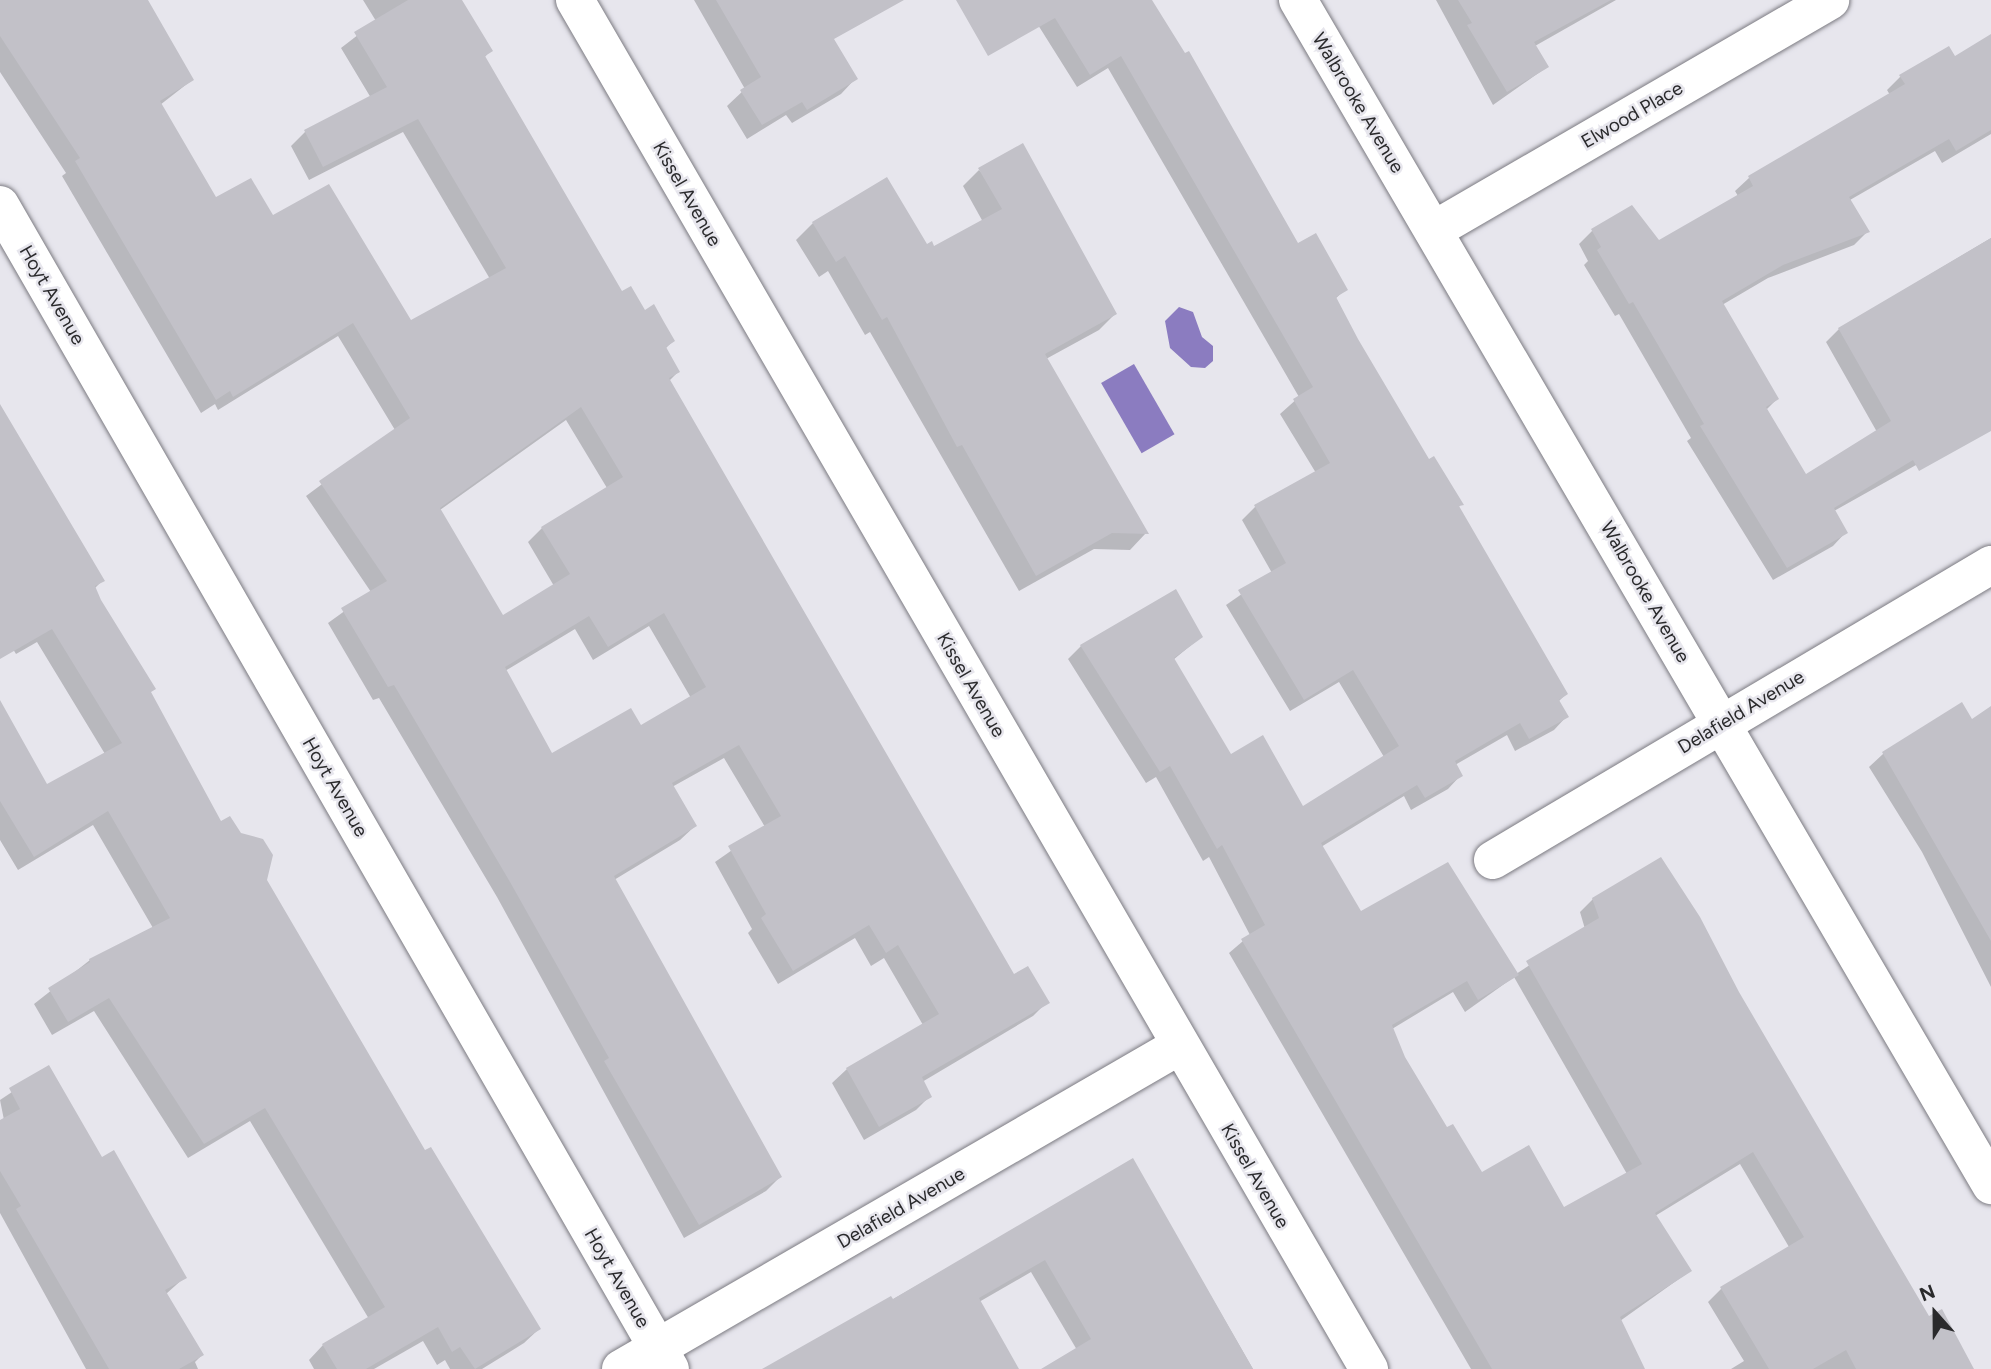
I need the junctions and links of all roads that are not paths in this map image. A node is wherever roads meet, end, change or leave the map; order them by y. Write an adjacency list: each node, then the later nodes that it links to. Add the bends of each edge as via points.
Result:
1 (575, 0): 9 (street, Kissel Avenue)
2 (1298, 0): 5 (street, Walbrooke Avenue)
3 (1830, 0): 5 (street, Elwood Place)
4 (0, 205): 11 (street, Hoyt Avenue)
5 (1434, 230): 7 (street, Walbrooke Avenue)
6 (1991, 565): 7 (street, Delafield Avenue)
7 (1722, 723): 8 (street, Delafield Avenue); 10 (street, Walbrooke Avenue)
8 (1493, 860)
9 (1180, 1046): 11 (street, Delafield Avenue); 13 (street, Kissel Avenue)
10 (1991, 1185)
11 (664, 1359): 12 (street, Delafield Avenue)
12 (621, 1369)
13 (1368, 1369)

